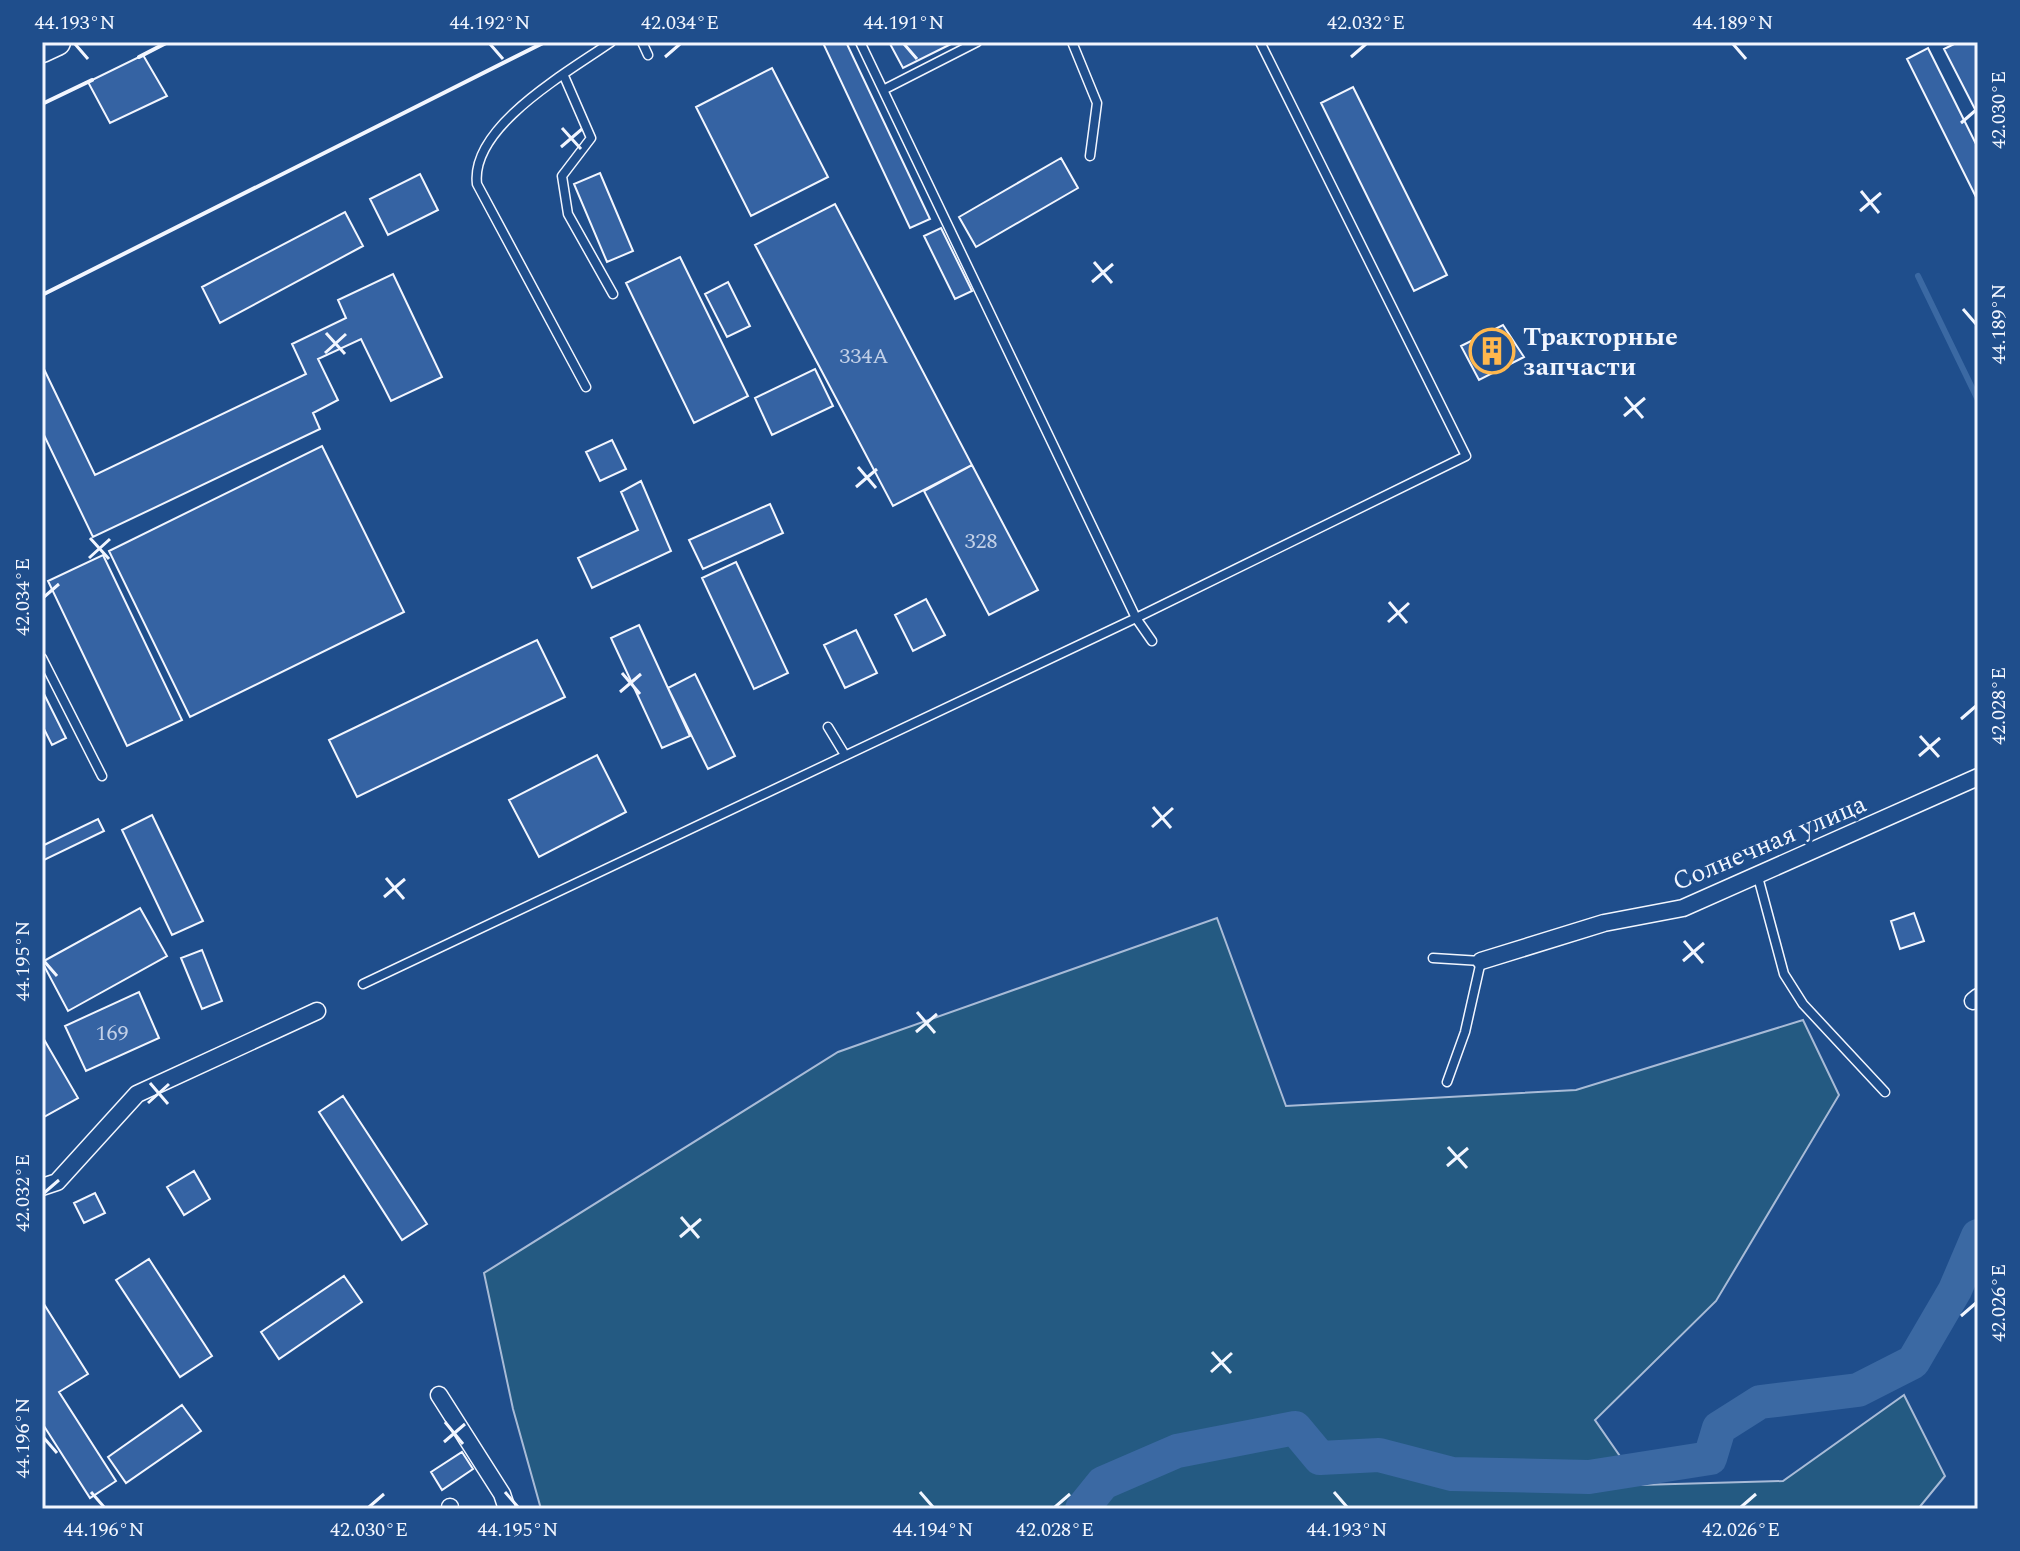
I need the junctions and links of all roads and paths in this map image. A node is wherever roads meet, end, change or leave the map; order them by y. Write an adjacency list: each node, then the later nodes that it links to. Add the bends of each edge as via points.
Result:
1 (57, 42): 8 (main road)
2 (611, 42): 10 (lane)
3 (642, 42): 9 (lane)
4 (860, 42): 11 (lane)
5 (977, 42): 11 (lane)
6 (1072, 42): 12 (lane, via 1097,103)
7 (1260, 42): 15 (lane, via 1466,456)
8 (42, 49)
9 (648, 55)
10 (564, 76): 13 (lane, via 591,138 562,176 568,214); 14 (lane, via 507,119 475,169 477,184)
11 (883, 90): 15 (lane)
12 (1090, 156)
13 (613, 294)
14 (586, 387)
15 (1136, 618): 16 (lane); 19 (lane)
16 (1152, 641)
17 (42, 658): 20 (lane)
18 (828, 727): 19 (lane)
19 (845, 755): 25 (lane)
20 (102, 776)
21 (1978, 777): 22 (street, Солнечная улица)
22 (1758, 877): 24 (street, Солнечная улица, via 1683,908 1604,923); 28 (lane, via 1784,974 1803,1004)
23 (1433, 958): 24 (lane)
24 (1481, 961): 27 (lane)
25 (363, 984)
26 (317, 1011): 29 (street, via 137,1094 57,1182)
27 (1447, 1082)
28 (1885, 1092)
29 (42, 1187)
30 (439, 1395): 31 (street)
31 (507, 1509)

